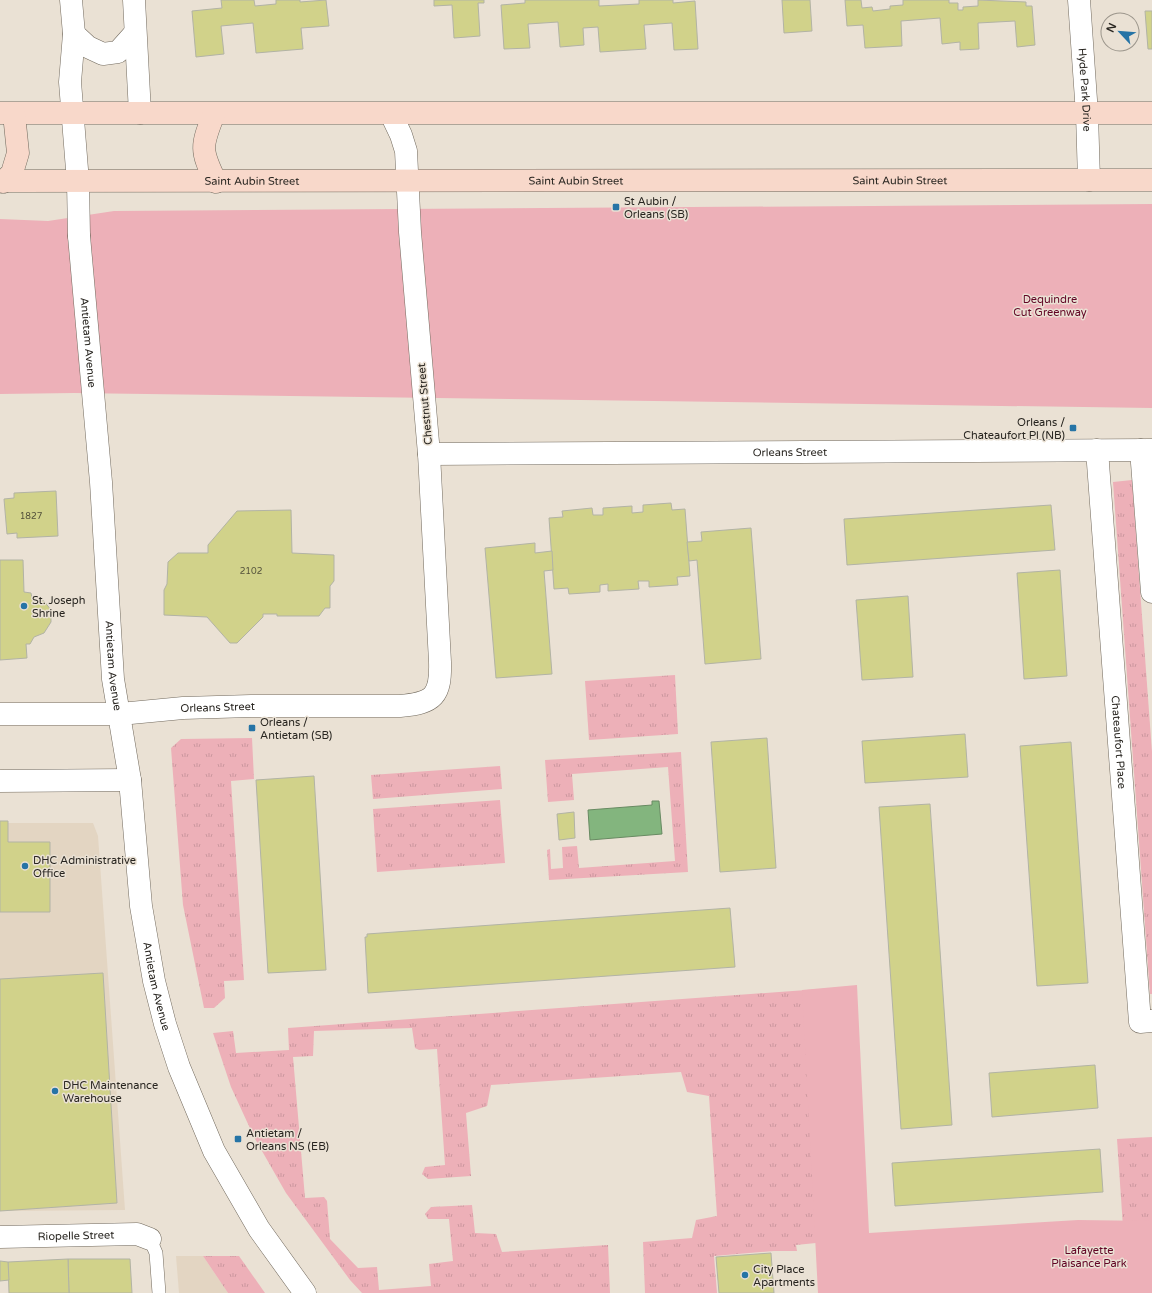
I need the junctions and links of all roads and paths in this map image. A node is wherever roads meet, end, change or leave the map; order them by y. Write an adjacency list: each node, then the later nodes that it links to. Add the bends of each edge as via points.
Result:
1 (71, 0): 5 (street, Antietam Avenue)
2 (134, 0): 4 (street)
3 (1079, 0): 12 (street, Hyde Park Drive)
4 (135, 33): 5 (street, via 118,52 103,54 88,47); 9 (street)
5 (74, 34): 8 (street, Antietam Avenue, via 70,82)
6 (7, 113): 8 (main road); 15 (main road, via 18,153 12,173)
7 (1152, 113): 12 (main road)
8 (72, 114): 9 (main road); 16 (street, Antietam Avenue)
9 (140, 114): 10 (main road)
10 (214, 114): 11 (main road); 17 (main road, via 203,148 205,161)
11 (391, 114): 12 (main road); 18 (street, Chestnut Street, via 406,151)
12 (1087, 114): 13 (street, Hyde Park Drive)
13 (1089, 180): 14 (main road, Saint Aubin Street); 18 (main road, Saint Aubin Street)
14 (1152, 180)
15 (1, 182): 16 (main road, Saint Aubin Street)
16 (78, 182): 17 (main road, Saint Aubin Street); 25 (street, Antietam Avenue, via 79,236 101,482 113,679)
17 (216, 182): 18 (main road, Saint Aubin Street)
18 (408, 182): 21 (street, Chestnut Street)
19 (1097, 450): 20 (street, Orleans Street); 21 (street, Orleans Street); 28 (street, Chateaufort Place, via 1140,1022)
20 (1147, 450): 22 (street)
21 (429, 454): 23 (street, Chestnut Street, via 441,680)
22 (1152, 592)
23 (434, 696): 25 (street, Orleans Street, via 419,705 183,708)
24 (0, 714): 25 (street, Orleans Street)
25 (120, 714): 26 (street, Antietam Avenue)
26 (130, 780): 27 (street); 32 (street, Antietam Avenue, via 139,884 152,973 179,1067 211,1144 236,1191 259,1229)
27 (0, 782)
28 (1152, 1022)
29 (0, 1237): 30 (street, Riopelle Street, via 137,1234)
30 (150, 1239): 31 (lane, via 156,1253)
31 (158, 1293)
32 (305, 1293)

